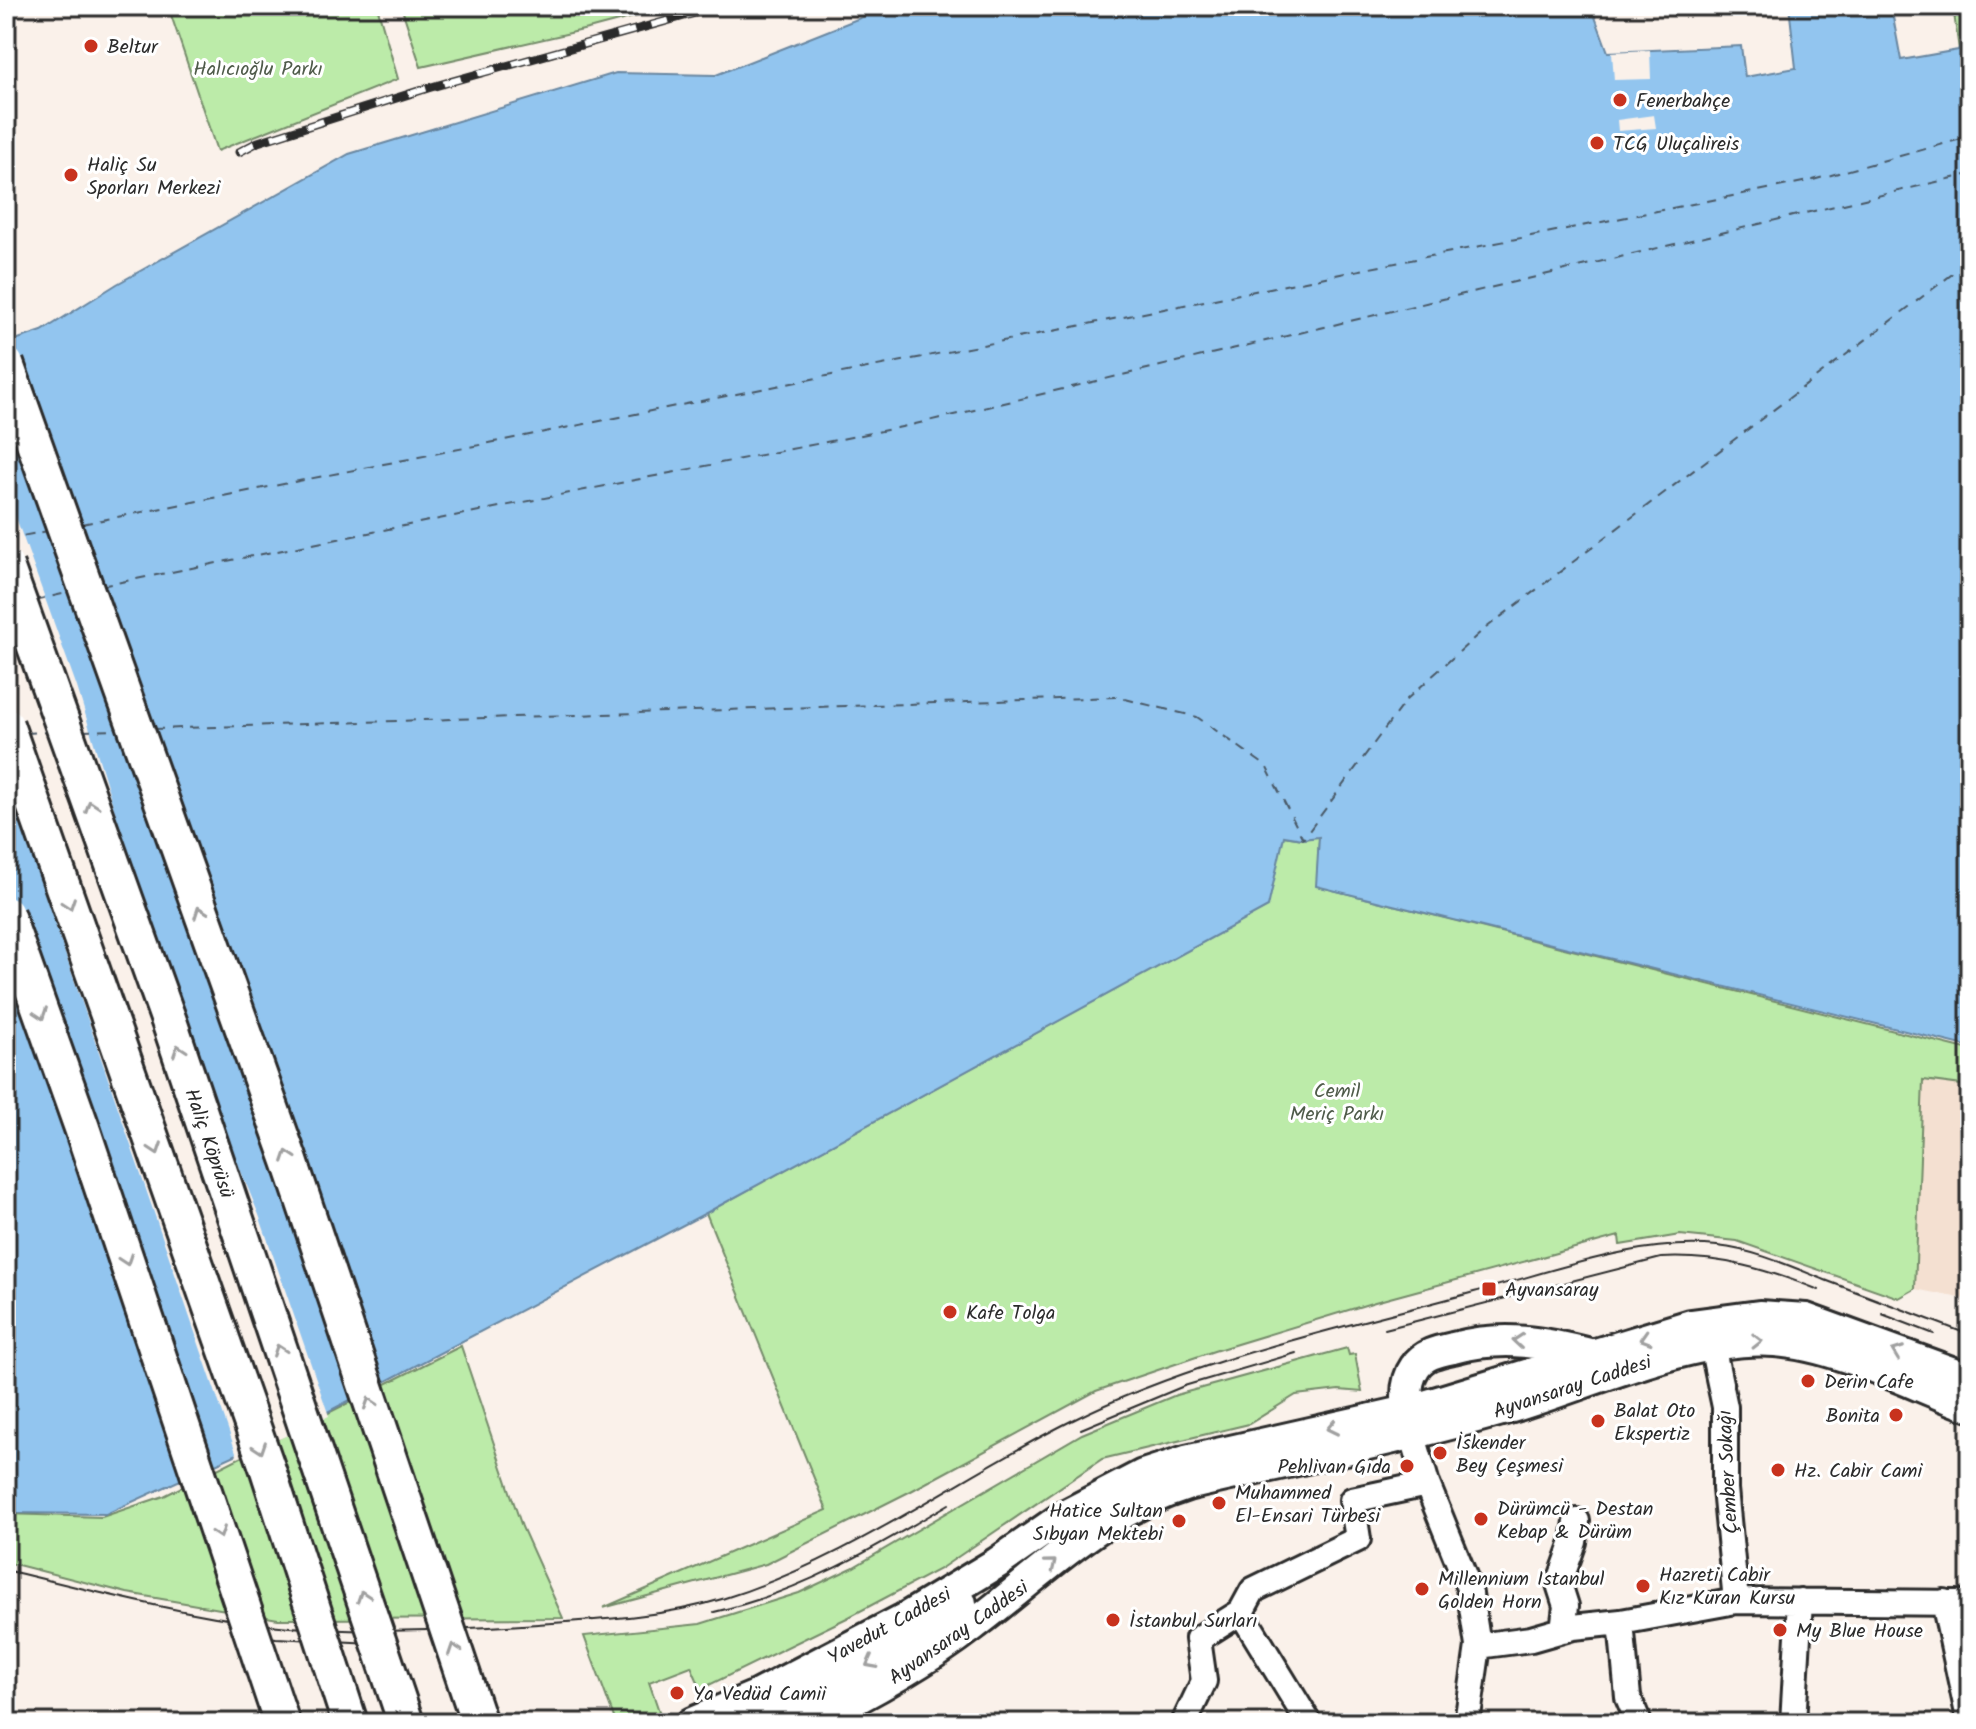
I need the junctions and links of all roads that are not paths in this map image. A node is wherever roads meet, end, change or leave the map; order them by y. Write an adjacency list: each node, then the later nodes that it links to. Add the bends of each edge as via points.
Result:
1 (6, 364): 25 (highway, one-way to 1, bridge, via 290,1161)
2 (6, 566): 24 (highway, Haliç Köprüsü, one-way to 2, bridge, via 170,1024)
3 (6, 725): 23 (highway, one-way to 23, bridge, via 267,1467)
4 (6, 914): 22 (highway, one-way to 22, bridge)
5 (1712, 1345): 8 (main road, Ayvansaray Caddesi, one-way to 8, via 1751,1340 1824,1350); 9 (main road, Ayvansaray Caddesi, via 1505,1409); 13 (street, Çember Sokağı, via 1725,1407 1725,1489)
6 (1594, 1355): 7 (main road, Ayvansaray Caddesi, one-way to 6, via 1819,1323 1785,1317 1701,1322); 9 (main road, Ayvansaray Caddesi); 9 (main road, one-way to 9, via 1497,1339 1427,1355 1409,1380)
7 (1970, 1379)
8 (1970, 1406)
9 (1410, 1422): 10 (street); 12 (main road, Ayvansaray Caddesi, one-way to 12, via 1186,1461 1143,1475 1066,1515); 21 (main road, Ayvansaray Caddesi, one-way to 9, via 1103,1523 1149,1498)
10 (1427, 1484): 17 (street, via 1352,1500 1358,1539 1253,1590); 20 (street, via 1469,1588)
11 (1577, 1521): 19 (street, via 1559,1584 1566,1606)
12 (997, 1563): 26 (main road, Yavedut Caddesi, via 904,1619); 27 (main road, one-way to 27, via 965,1599 917,1637)
13 (1736, 1601): 14 (street); 18 (street)
14 (1800, 1601): 15 (street); 34 (street)
15 (1944, 1602): 16 (street); 35 (street)
16 (1970, 1603)
17 (1241, 1612): 30 (street, via 1198,1639 1204,1681); 31 (street)
18 (1621, 1622): 19 (street); 33 (street, via 1628,1697)
19 (1563, 1630): 20 (street)
20 (1478, 1646): 32 (street)
21 (922, 1662): 28 (main road, Ayvansaray Caddesi); 29 (main road)
22 (282, 1723)
23 (350, 1723)
24 (406, 1723)
25 (479, 1723)
26 (692, 1723)
27 (760, 1723)
28 (808, 1723)
29 (859, 1723)
30 (1184, 1723)
31 (1309, 1723)
32 (1467, 1723)
33 (1639, 1723)
34 (1793, 1723)
35 (1970, 1723)

